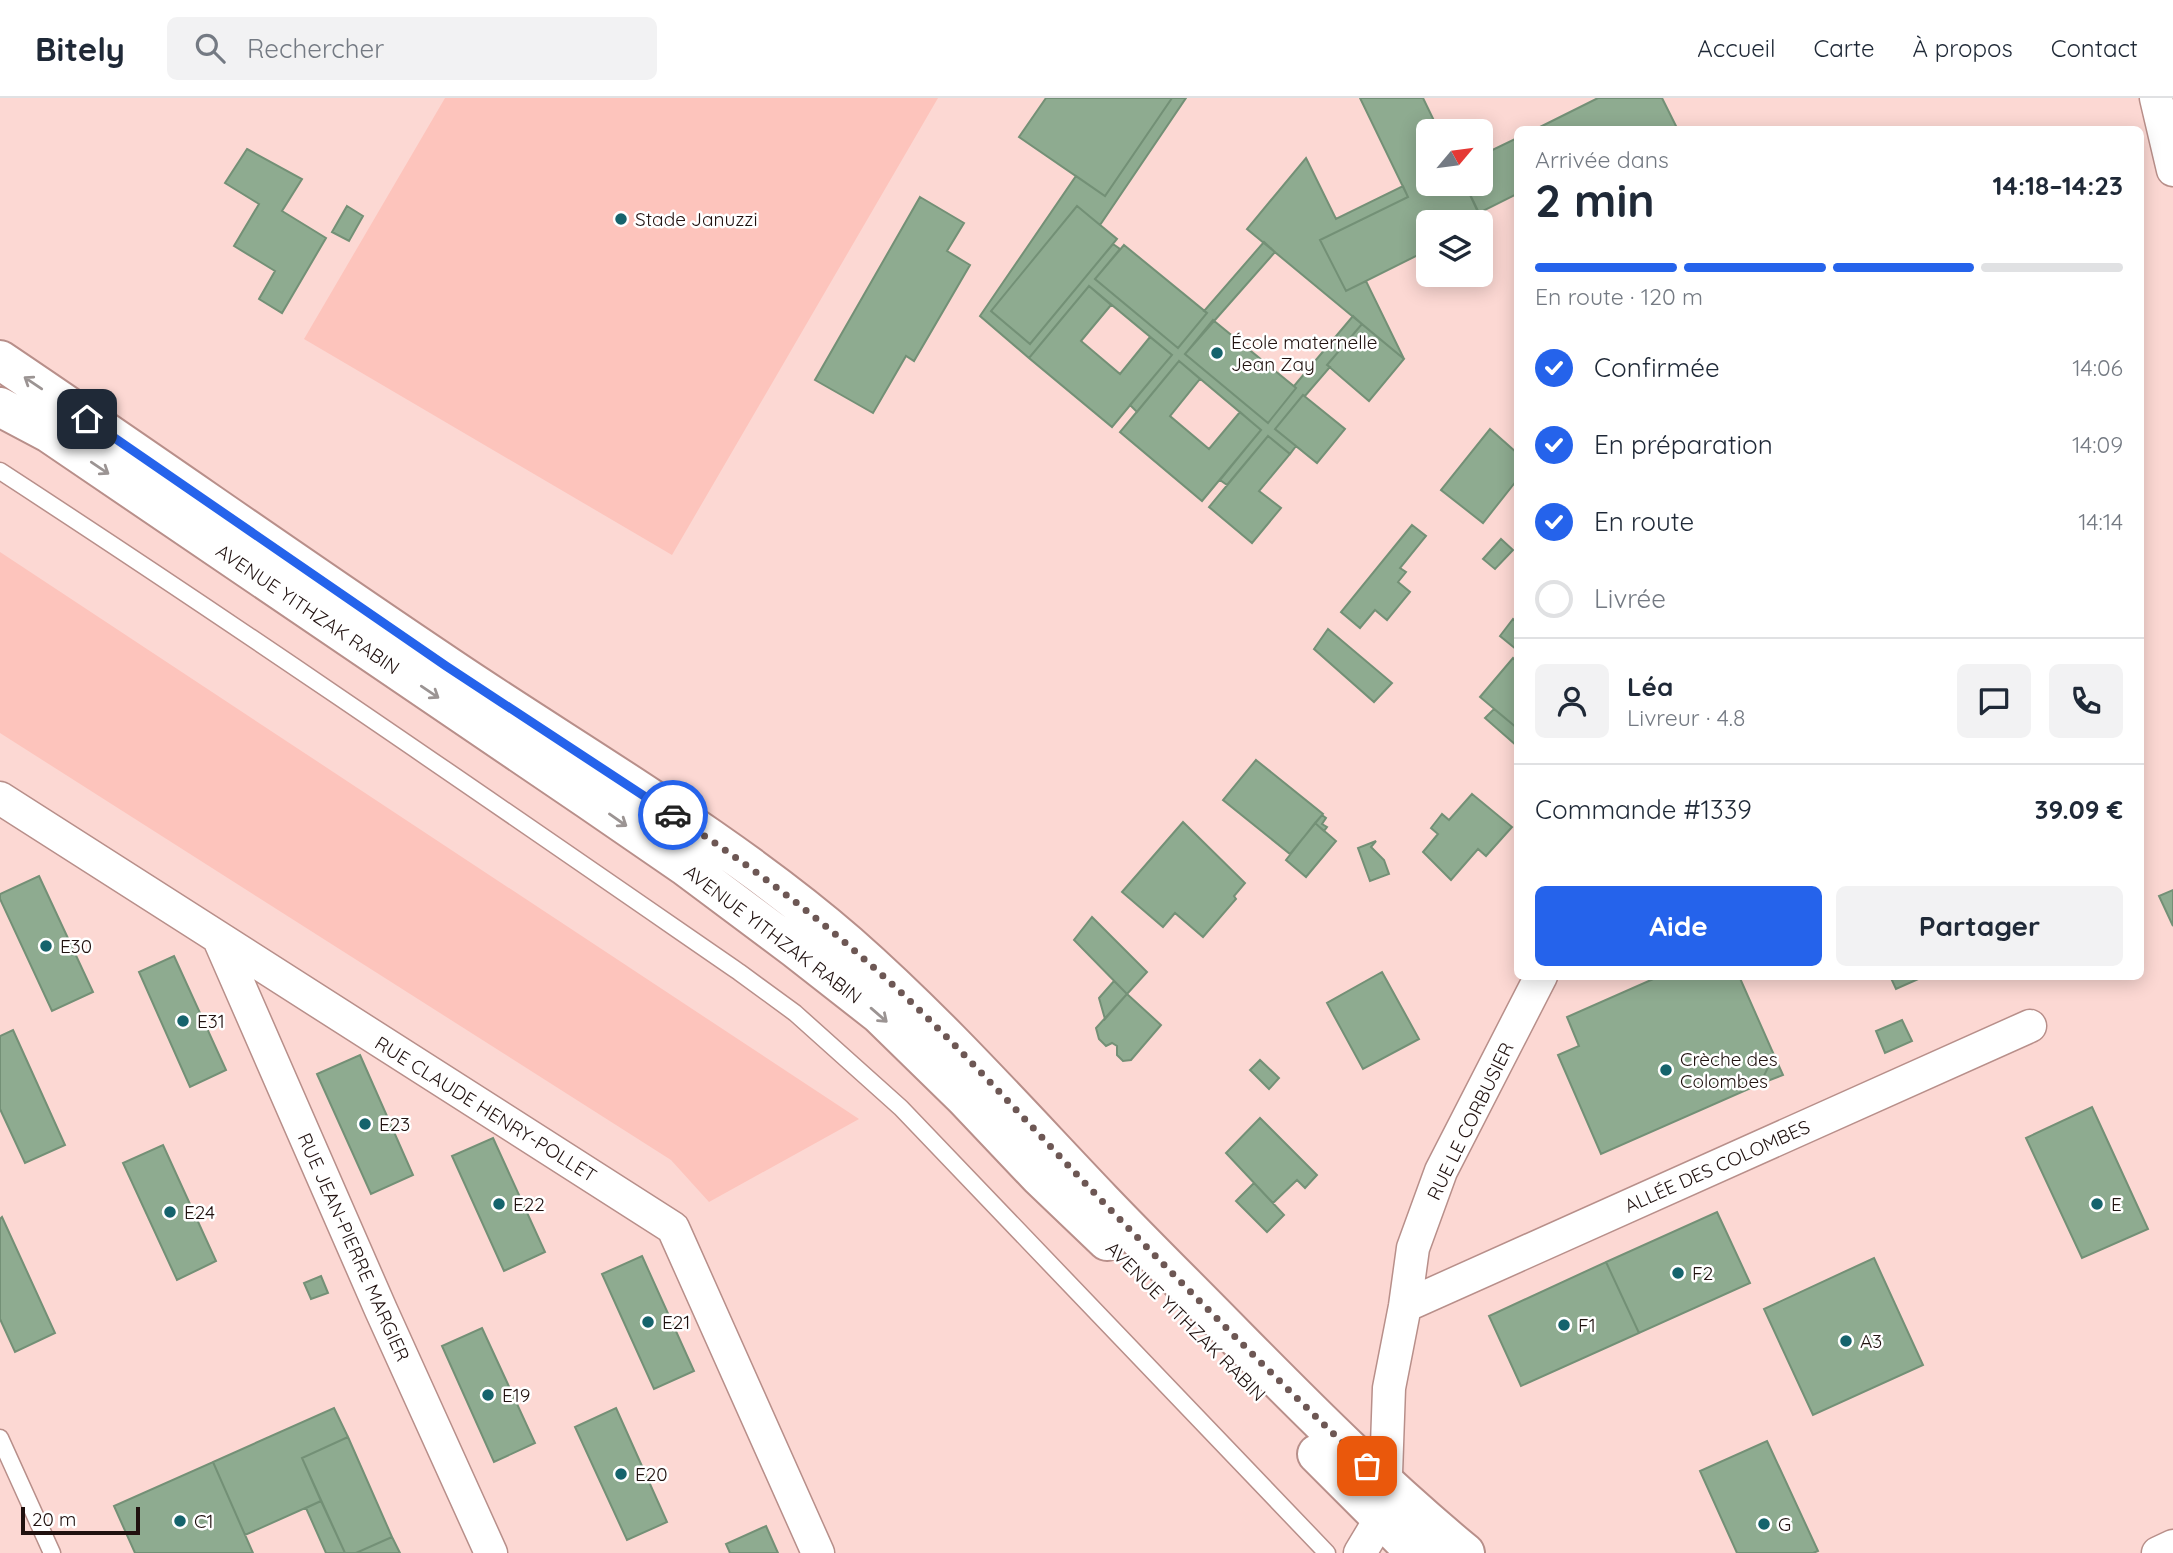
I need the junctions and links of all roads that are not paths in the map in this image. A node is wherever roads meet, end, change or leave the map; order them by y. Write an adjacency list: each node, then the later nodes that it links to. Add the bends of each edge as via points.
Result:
1 (2156, 98): 2 (street)
2 (2163, 152)
3 (0, 360): 12 (main road, AVENUE YITHZAK RABIN, one-way to 3, via 1309,1411 968,1059 845,942 704,835 446,666)
4 (0, 407): 12 (main road, AVENUE YITHZAK RABIN, one-way to 12, via 49,433 685,866 879,1014 1038,1176)
5 (0, 471): 17 (lane, via 345,700 795,1013 901,1108)
6 (0, 798): 7 (street, RUE CLAUDE HENRY-POLLET)
7 (219, 939): 15 (street, RUE JEAN-PIERRE MARGIER); 16 (street, RUE CLAUDE HENRY-POLLET, via 673,1228)
8 (1539, 980): 10 (street, RUE LE CORBUSIER, via 1441,1171 1413,1248)
9 (2030, 1026): 10 (street, ALLÉE DES COLOMBES)
10 (1405, 1306): 12 (street, RUE LE CORBUSIER, via 1388,1388)
11 (0, 1438): 14 (lane)
12 (1384, 1502): 18 (street); 19 (main road, AVENUE YITHZAK RABIN); 20 (main road, AVENUE YITHZAK RABIN)
13 (2173, 1546): 21 (street)
14 (52, 1553)
15 (491, 1553)
16 (818, 1553)
17 (1327, 1553)
18 (1360, 1553)
19 (1416, 1553)
20 (1465, 1553)
21 (2158, 1553)

